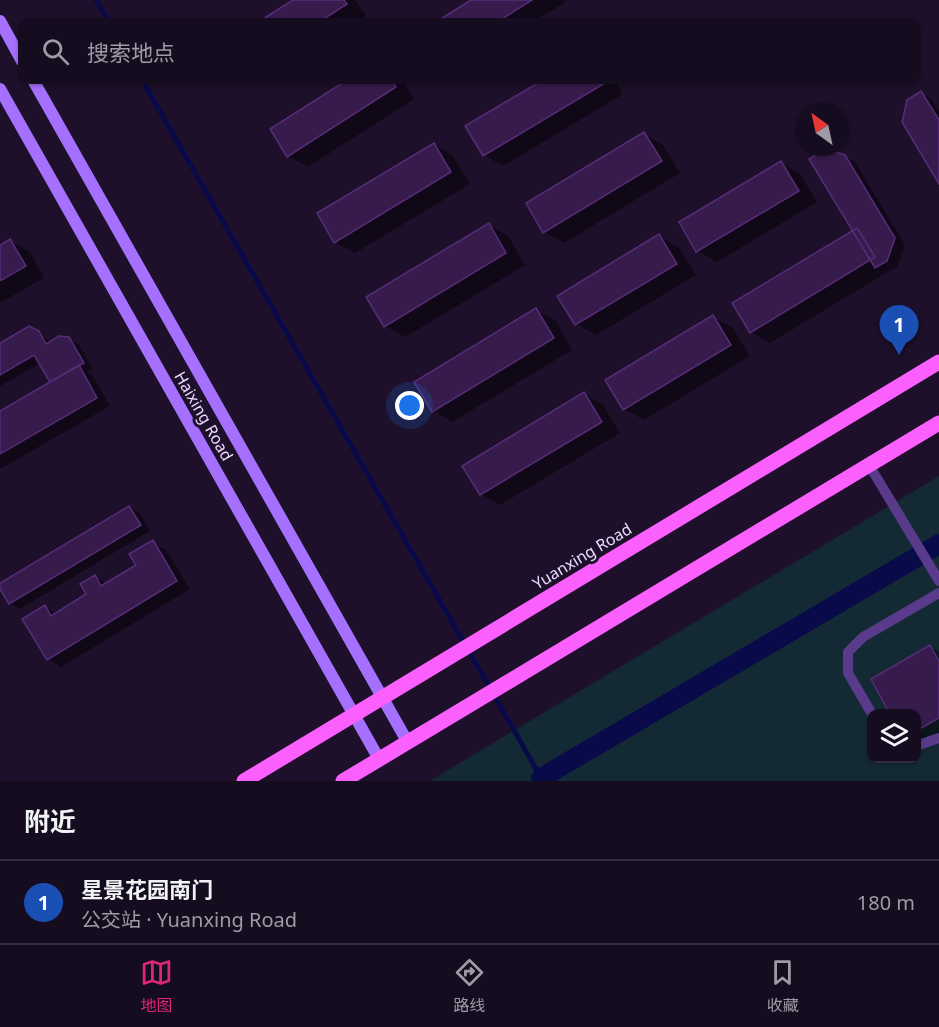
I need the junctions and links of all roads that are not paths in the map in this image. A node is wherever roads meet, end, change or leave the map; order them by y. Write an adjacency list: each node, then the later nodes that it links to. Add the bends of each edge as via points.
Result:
1 (0, 21): 2 (main road)
2 (18, 54)
3 (35, 84): 10 (main road, Haixing Road)
4 (0, 89): 12 (main road, Haixing Road)
5 (939, 362): 10 (main road, Yuanxing Road)
6 (939, 423): 7 (main road)
7 (869, 465): 8 (lane); 14 (main road)
8 (939, 581)
9 (939, 593): 11 (lane, via 863,637 849,652 848,673)
10 (382, 698): 12 (main road, Yuanxing Road); 14 (main road, Haixing Road)
11 (869, 709)
12 (354, 715): 16 (main road, Haixing Road); 17 (main road, Yuanxing Road)
13 (939, 738): 15 (lane)
14 (407, 741): 16 (main road)
15 (921, 744)
16 (380, 759): 18 (main road)
17 (244, 781)
18 (343, 781)

